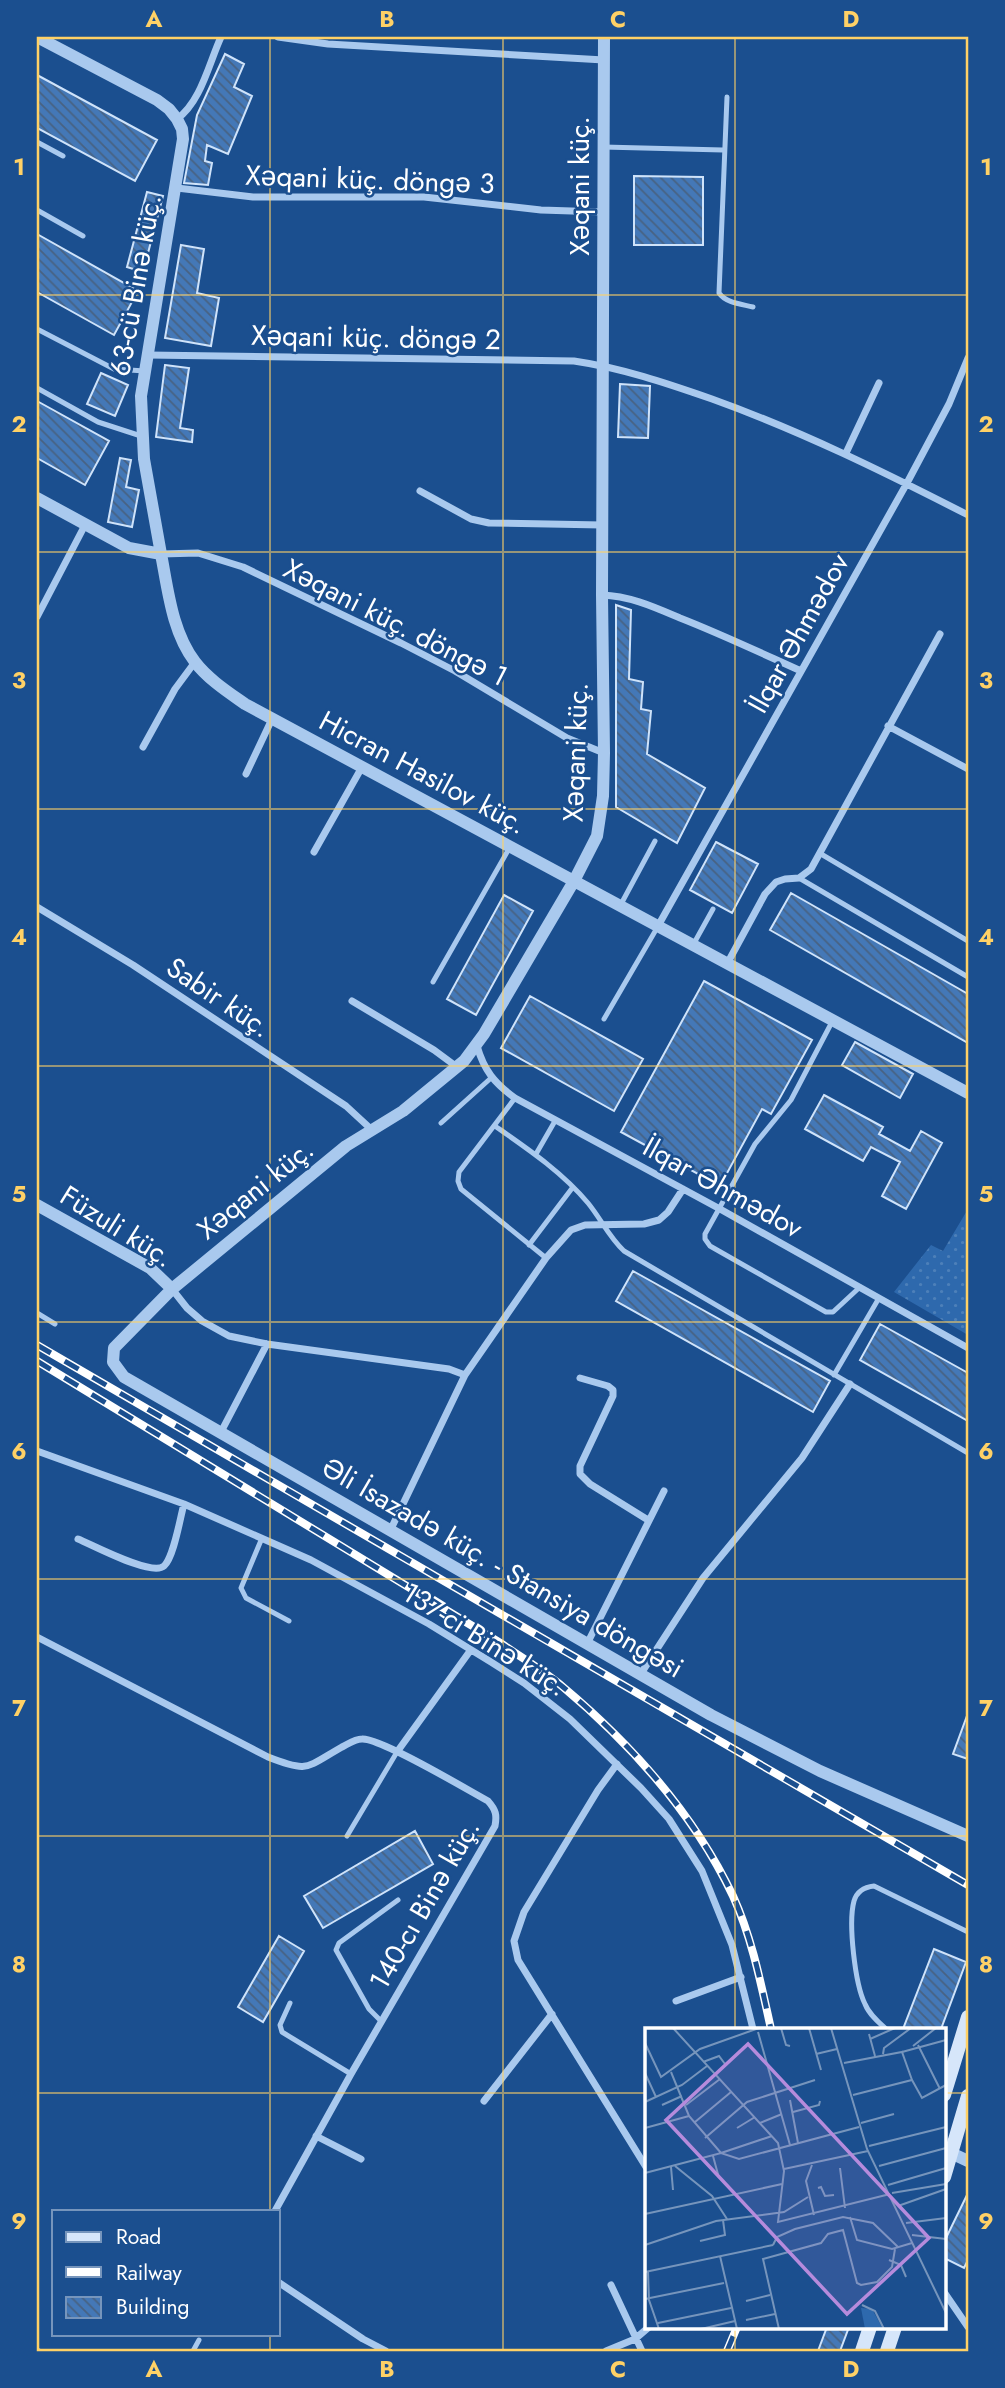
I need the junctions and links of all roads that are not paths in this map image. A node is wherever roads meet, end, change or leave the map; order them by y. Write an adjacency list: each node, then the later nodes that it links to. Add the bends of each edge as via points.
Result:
1 (37, 37): 7 (street, via 157,100)
2 (220, 37): 7 (street, via 194,101)
3 (278, 37): 5 (street)
4 (604, 37): 5 (street, Xəqani küç.)
5 (604, 60): 9 (street, Xəqani küç.)
6 (726, 97): 10 (lane)
7 (177, 119): 12 (street, 63-cü Binə küç., via 183,139)
8 (37, 142): 11 (lane)
9 (603, 147): 10 (lane); 14 (street, Xəqani küç.)
10 (723, 150): 16 (lane, via 719,293 731,302)
11 (63, 156)
12 (177, 188): 14 (street, Xəqani küç. döngə 3, via 253,197 425,197); 18 (street, 63-cü Binə küç.)
13 (37, 210): 15 (lane)
14 (603, 212): 20 (street, Xəqani küç.)
15 (83, 236)
16 (753, 307)
17 (37, 329): 21 (lane, via 114,369)
18 (148, 355): 20 (street, Xəqani küç. döngə 2); 21 (street, 63-cü Binə küç.)
19 (968, 358): 26 (street, İlqar Əhmədov)
20 (603, 365): 25 (street, Xəqani küç. döngə 2, via 643,374); 31 (street, Xəqani küç.)
21 (145, 371): 24 (street, 63-cü Binə küç.)
22 (879, 383): 25 (street)
23 (37, 387): 24 (lane, via 98,422)
24 (142, 436): 32 (street, 63-cü Binə küç.)
25 (846, 453): 26 (street, Xəqani küç. döngə 2)
26 (907, 484): 29 (street, Xəqani küç. döngə 2); 37 (street, İlqar Əhmədov)
27 (420, 491): 31 (street, via 471,519 489,523)
28 (37, 498): 30 (street)
29 (968, 515)
30 (85, 525): 32 (street, via 130,548); 34 (street)
31 (602, 525): 33 (street, Xəqani küç.)
32 (161, 554): 36 (street, Hicran Hasilov küç., via 173,616); 41 (street, Xəqani küç. döngə 1, via 198,553 243,567 401,643 567,738)
33 (602, 595): 37 (street, via 636,600); 41 (street, Xəqani küç.)
34 (37, 617)
35 (940, 634): 39 (street)
36 (195, 663): 38 (street, Hicran Hasilov küç., via 225,690); 40 (street)
37 (801, 671): 54 (street, İlqar Əhmədov)
38 (272, 719): 42 (street, Hicran Hasilov küç.); 44 (street)
39 (888, 726): 43 (street); 48 (street)
40 (143, 747)
41 (604, 753): 50 (street, Xəqani küç., via 597,836)
42 (362, 767): 46 (street, Hicran Hasilov küç.); 47 (street)
43 (968, 769)
44 (246, 774)
45 (655, 841): 51 (lane)
46 (510, 847): 50 (street, Hicran Hasilov küç.); 59 (lane)
47 (314, 852)
48 (821, 854): 49 (street); 55 (lane)
49 (799, 878): 57 (street, via 776,883 765,894); 58 (lane)
50 (574, 881): 51 (street, Hicran Hasilov küç.); 63 (street, Xəqani küç.)
51 (620, 906): 54 (street, Hicran Hasilov küç.)
52 (37, 907): 71 (street, Sabir küç., via 335,1099)
53 (713, 909): 56 (lane)
54 (658, 926): 56 (street, Hicran Hasilov küç.); 61 (lane)
55 (968, 941)
56 (693, 945): 57 (street, Hicran Hasilov küç.)
57 (727, 964): 62 (street, Hicran Hasilov küç.)
58 (968, 977)
59 (433, 982)
60 (352, 1001): 64 (street)
61 (604, 1019)
62 (833, 1020): 66 (street, Hicran Hasilov küç.); 76 (lane, via 791,1100 755,1144)
63 (477, 1046): 64 (street, Xəqani küç.); 65 (street, İlqar Əhmədov)
64 (457, 1067): 71 (street, Xəqani küç.)
65 (491, 1078): 67 (street, İlqar Əhmədov); 69 (lane)
66 (968, 1093)
67 (515, 1098): 68 (street, İlqar Əhmədov); 70 (lane)
68 (555, 1121): 72 (lane); 74 (street, İlqar Əhmədov)
69 (441, 1123)
70 (495, 1126): 72 (lane); 78 (lane, via 459,1172 458,1181 461,1189)
71 (372, 1130): 81 (street, Xəqani küç., via 346,1146)
72 (536, 1154): 73 (lane)
73 (573, 1187): 77 (lane); 78 (lane)
74 (683, 1189): 76 (street, İlqar Əhmədov); 77 (street, via 659,1220)
75 (37, 1205): 81 (street, Füzuli küç., via 150,1268)
76 (720, 1209): 80 (street, İlqar Əhmədov); 80 (lane, via 705,1234 710,1247 814,1307 833,1312)
77 (604, 1225): 79 (street, via 571,1230); 88 (lane, via 624,1251)
78 (529, 1245): 79 (lane)
79 (546, 1258): 87 (street)
80 (860, 1287): 82 (street, İlqar Əhmədov)
81 (172, 1289): 85 (street, via 215,1330); 91 (street, Əli İsazadə küç. - Stansiya döngəsi, via 117,1343 113,1362 124,1377)
82 (879, 1298): 86 (street, İlqar Əhmədov); 88 (lane)
83 (37, 1313): 84 (lane)
84 (55, 1324)
85 (267, 1344): 87 (street); 91 (street)
86 (968, 1349)
87 (464, 1374): 97 (street)
88 (834, 1374): 90 (lane)
89 (580, 1378): 96 (street, via 613,1390 580,1474)
90 (850, 1384): 93 (lane); 104 (street, via 802,1458 703,1578)
91 (221, 1432): 97 (street, Əli İsazadə küç. - Stansiya döngəsi)
92 (37, 1451): 95 (street, 137-ci Binə küç.)
93 (968, 1453)
94 (664, 1491): 96 (street)
95 (184, 1504): 98 (street, 137-ci Binə küç.); 99 (street, via 170,1555 156,1570)
96 (648, 1520): 102 (street)
97 (390, 1532): 102 (street, Əli İsazadə küç. - Stansiya döngəsi)
98 (262, 1538): 100 (lane, via 241,1588 246,1598); 103 (street, 137-ci Binə küç., via 361,1587)
99 (78, 1539)
100 (289, 1620)
101 (37, 1637): 105 (street, 140-cı Binə küç., via 288,1765 309,1766 360,1739)
102 (587, 1644): 104 (street, Əli İsazadə küç. - Stansiya döngəsi)
103 (470, 1651): 105 (street); 106 (street, 137-ci Binə küç., via 524,1683)
104 (640, 1675): 108 (street, Əli İsazadə küç. - Stansiya döngəsi, via 820,1771)
105 (397, 1752): 107 (lane); 116 (street, 140-cı Binə küç., via 488,1801 497,1816)
106 (617, 1764): 111 (street, 137-ci Binə küç., via 669,1819 702,1871); 114 (street, via 524,1912 514,1941 518,1960)
107 (347, 1836)
108 (968, 1836)
109 (398, 1900): 116 (lane, via 339,1943 336,1950 369,2010)
110 (968, 1932): 118 (lane, via 874,1886 858,1894 853,1902 852,1951 864,2003)
111 (741, 1977): 112 (street); 117 (street, 137-ci Binə küç.)
112 (676, 2001)
113 (290, 2003): 120 (lane, via 280,2025 282,2032)
114 (552, 2014): 122 (street); 127 (street)
115 (968, 2017): 119 (main road)
116 (381, 2021): 120 (street, 140-cı Binə küç.)
117 (753, 2028)
118 (885, 2028)
119 (948, 2064)
120 (351, 2074): 123 (street, 140-cı Binə küç.)
121 (968, 2096): 124 (main road)
122 (484, 2101)
123 (316, 2136): 125 (street); 128 (street, 140-cı Binə küç.)
124 (948, 2151): 126 (street)
125 (360, 2159)
126 (968, 2161)
127 (645, 2165)
128 (276, 2210)
129 (280, 2283): 139 (street)
130 (611, 2285): 136 (street)
131 (946, 2295): 132 (street)
132 (968, 2327)
133 (648, 2328): 136 (street)
134 (870, 2328): 142 (main road)
135 (895, 2328): 143 (main road)
136 (635, 2339): 140 (street); 141 (street)
137 (198, 2340): 138 (lane)
138 (193, 2351)
139 (386, 2351)
140 (606, 2351)
141 (642, 2351)
142 (862, 2351)
143 (887, 2351)

